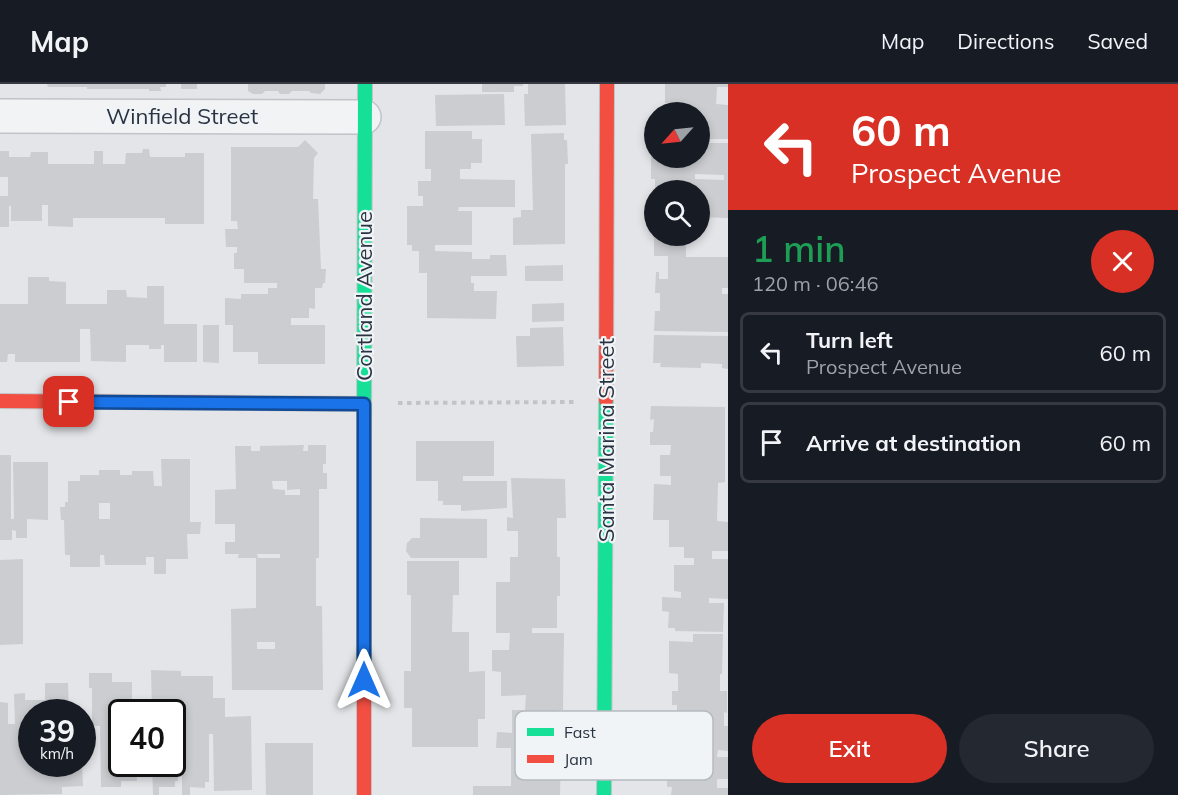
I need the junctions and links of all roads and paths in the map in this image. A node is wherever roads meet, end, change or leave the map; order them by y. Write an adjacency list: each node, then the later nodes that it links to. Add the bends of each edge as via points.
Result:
1 (364, 84): 4 (street, Cortland Avenue)
2 (607, 84): 6 (street, Santa Marina Street)
3 (0, 116): 4 (street, Winfield Street)
4 (364, 117): 7 (street, Cortland Avenue)
5 (0, 402): 7 (street)
6 (606, 402): 7 (path); 8 (street, Santa Marina Street)
7 (364, 404): 10 (street, Cortland Avenue)
8 (604, 711)
9 (604, 780): 11 (street, Santa Marina Street)
10 (364, 795)
11 (604, 795)

